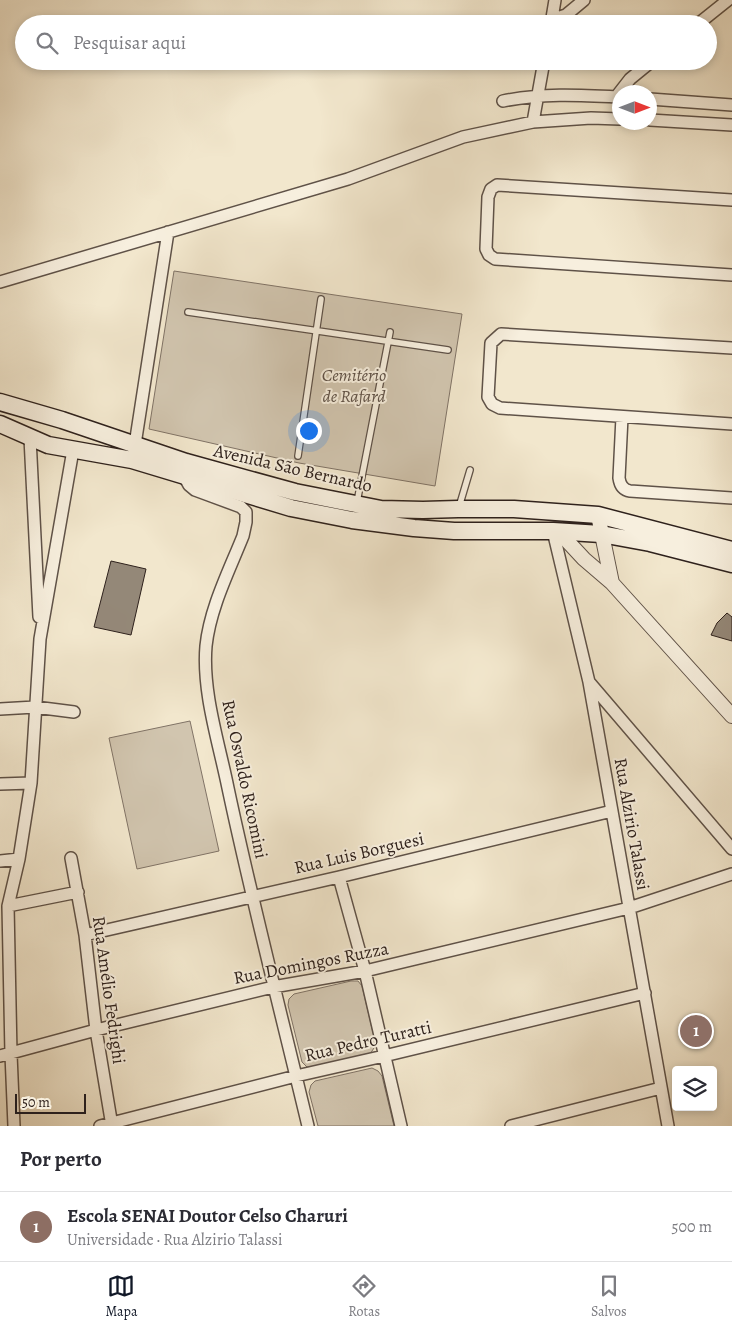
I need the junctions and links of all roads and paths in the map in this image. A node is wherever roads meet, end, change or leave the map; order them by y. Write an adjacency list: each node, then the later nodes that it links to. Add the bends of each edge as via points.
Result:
1 (555, 0): 4 (street)
2 (584, 0): 5 (street)
3 (728, 0): 6 (street)
4 (552, 15)
5 (566, 15)
6 (709, 15)
7 (542, 70): 10 (street)
8 (641, 70): 9 (street)
9 (626, 85)
10 (537, 95): 11 (street); 13 (street); 17 (street)
11 (612, 97)
12 (657, 100): 14 (street)
13 (503, 102)
14 (732, 105)
15 (612, 119): 17 (street)
16 (657, 120): 18 (street)
17 (533, 122): 20 (street, via 464,137 348,179)
18 (732, 125)
19 (732, 200): 21 (street, via 497,185 488,197 486,250 499,260)
20 (168, 232): 22 (street); 38 (street)
21 (732, 275)
22 (0, 282)
23 (322, 299): 25 (lane)
24 (188, 312): 25 (lane)
25 (316, 331): 27 (lane); 39 (lane)
26 (390, 332): 27 (lane)
27 (388, 342): 29 (lane); 44 (lane)
28 (732, 348): 32 (street, via 505,334 496,336 491,343 488,397 496,407)
29 (448, 350)
30 (0, 402): 31 (main road, Avenida São Bernardo)
31 (38, 413): 34 (main road, Avenida São Bernardo); 36 (main road)
32 (622, 417): 35 (street); 43 (street, via 619,478 625,489)
33 (0, 424): 36 (main road, Avenida São Bernardo)
34 (71, 424): 37 (main road); 38 (main road, Avenida São Bernardo)
35 (732, 424)
36 (30, 438): 37 (main road, Avenida São Bernardo); 54 (street)
37 (73, 450): 38 (main road, Avenida São Bernardo); 54 (street)
38 (133, 453): 41 (main road, Avenida São Bernardo); 42 (main road, Avenida São Bernardo, via 186,462)
39 (298, 456)
40 (470, 470): 46 (lane)
41 (184, 476): 45 (main road, Avenida São Bernardo); 70 (street, Rua Osvaldo Ricomini, via 195,490 241,507 246,512 243,536 210,620 206,672)
42 (295, 492): 44 (main road, Avenida São Bernardo); 45 (main road)
43 (732, 498)
44 (357, 504): 46 (main road, Avenida São Bernardo, via 380,509)
45 (291, 508): 48 (main road, Avenida São Bernardo, via 352,520)
46 (458, 509): 47 (main road, Avenida São Bernardo); 48 (main road)
47 (598, 515): 50 (street); 51 (main road, Avenida São Bernardo)
48 (454, 531): 49 (main road, Avenida São Bernardo)
49 (556, 531): 50 (main road, Avenida São Bernardo); 53 (street); 55 (street, Rua Alzirio Talassi)
50 (601, 534): 52 (main road, Avenida São Bernardo); 53 (street)
51 (732, 550)
52 (732, 564)
53 (612, 583): 59 (street)
54 (40, 639): 56 (street)
55 (589, 682): 62 (street, Rua Alzirio Talassi); 63 (street)
56 (35, 707): 57 (street); 58 (street); 60 (street)
57 (0, 709)
58 (74, 712)
59 (732, 716)
60 (31, 783): 61 (street); 64 (street)
61 (0, 784)
62 (612, 811): 68 (street, Rua Luis Borguesi); 72 (street, Rua Alzirio Talassi)
63 (732, 848)
64 (19, 858): 66 (street); 71 (street)
65 (71, 858): 69 (street, Rua Amélio Fedrighi)
66 (0, 861)
67 (732, 874): 72 (street, Rua Domingos Ruzza)
68 (338, 877): 70 (street, Rua Luis Borguesi); 74 (street)
69 (78, 892): 71 (street); 73 (street, Rua Amélio Fedrighi)
70 (252, 896): 73 (street, Rua Luis Borguesi); 75 (street, Rua Osvaldo Ricomini)
71 (8, 906): 78 (street)
72 (629, 908): 74 (street, Rua Domingos Ruzza); 76 (street, Rua Alzirio Talassi)
73 (85, 935): 77 (street, Rua Amélio Fedrighi)
74 (364, 971): 75 (street, Rua Domingos Ruzza); 79 (street)
75 (273, 987): 77 (street, Rua Domingos Ruzza); 80 (street, Rua Osvaldo Ricomini)
76 (645, 993): 79 (street, Rua Pedro Turatti); 81 (street, Rua Alzirio Talassi)
77 (96, 1030): 78 (street, Rua Domingos Ruzza); 82 (street, Rua Amélio Fedrighi)
78 (5, 1055): 83 (street)
79 (384, 1056): 80 (street, Rua Pedro Turatti); 85 (street)
80 (296, 1076): 82 (street, Rua Pedro Turatti); 84 (street, Rua Osvaldo Ricomini)
81 (661, 1088): 86 (street); 87 (street, Rua Alzirio Talassi)
82 (108, 1125)
83 (14, 1126)
84 (308, 1126)
85 (401, 1126)
86 (511, 1126)
87 (668, 1126)

